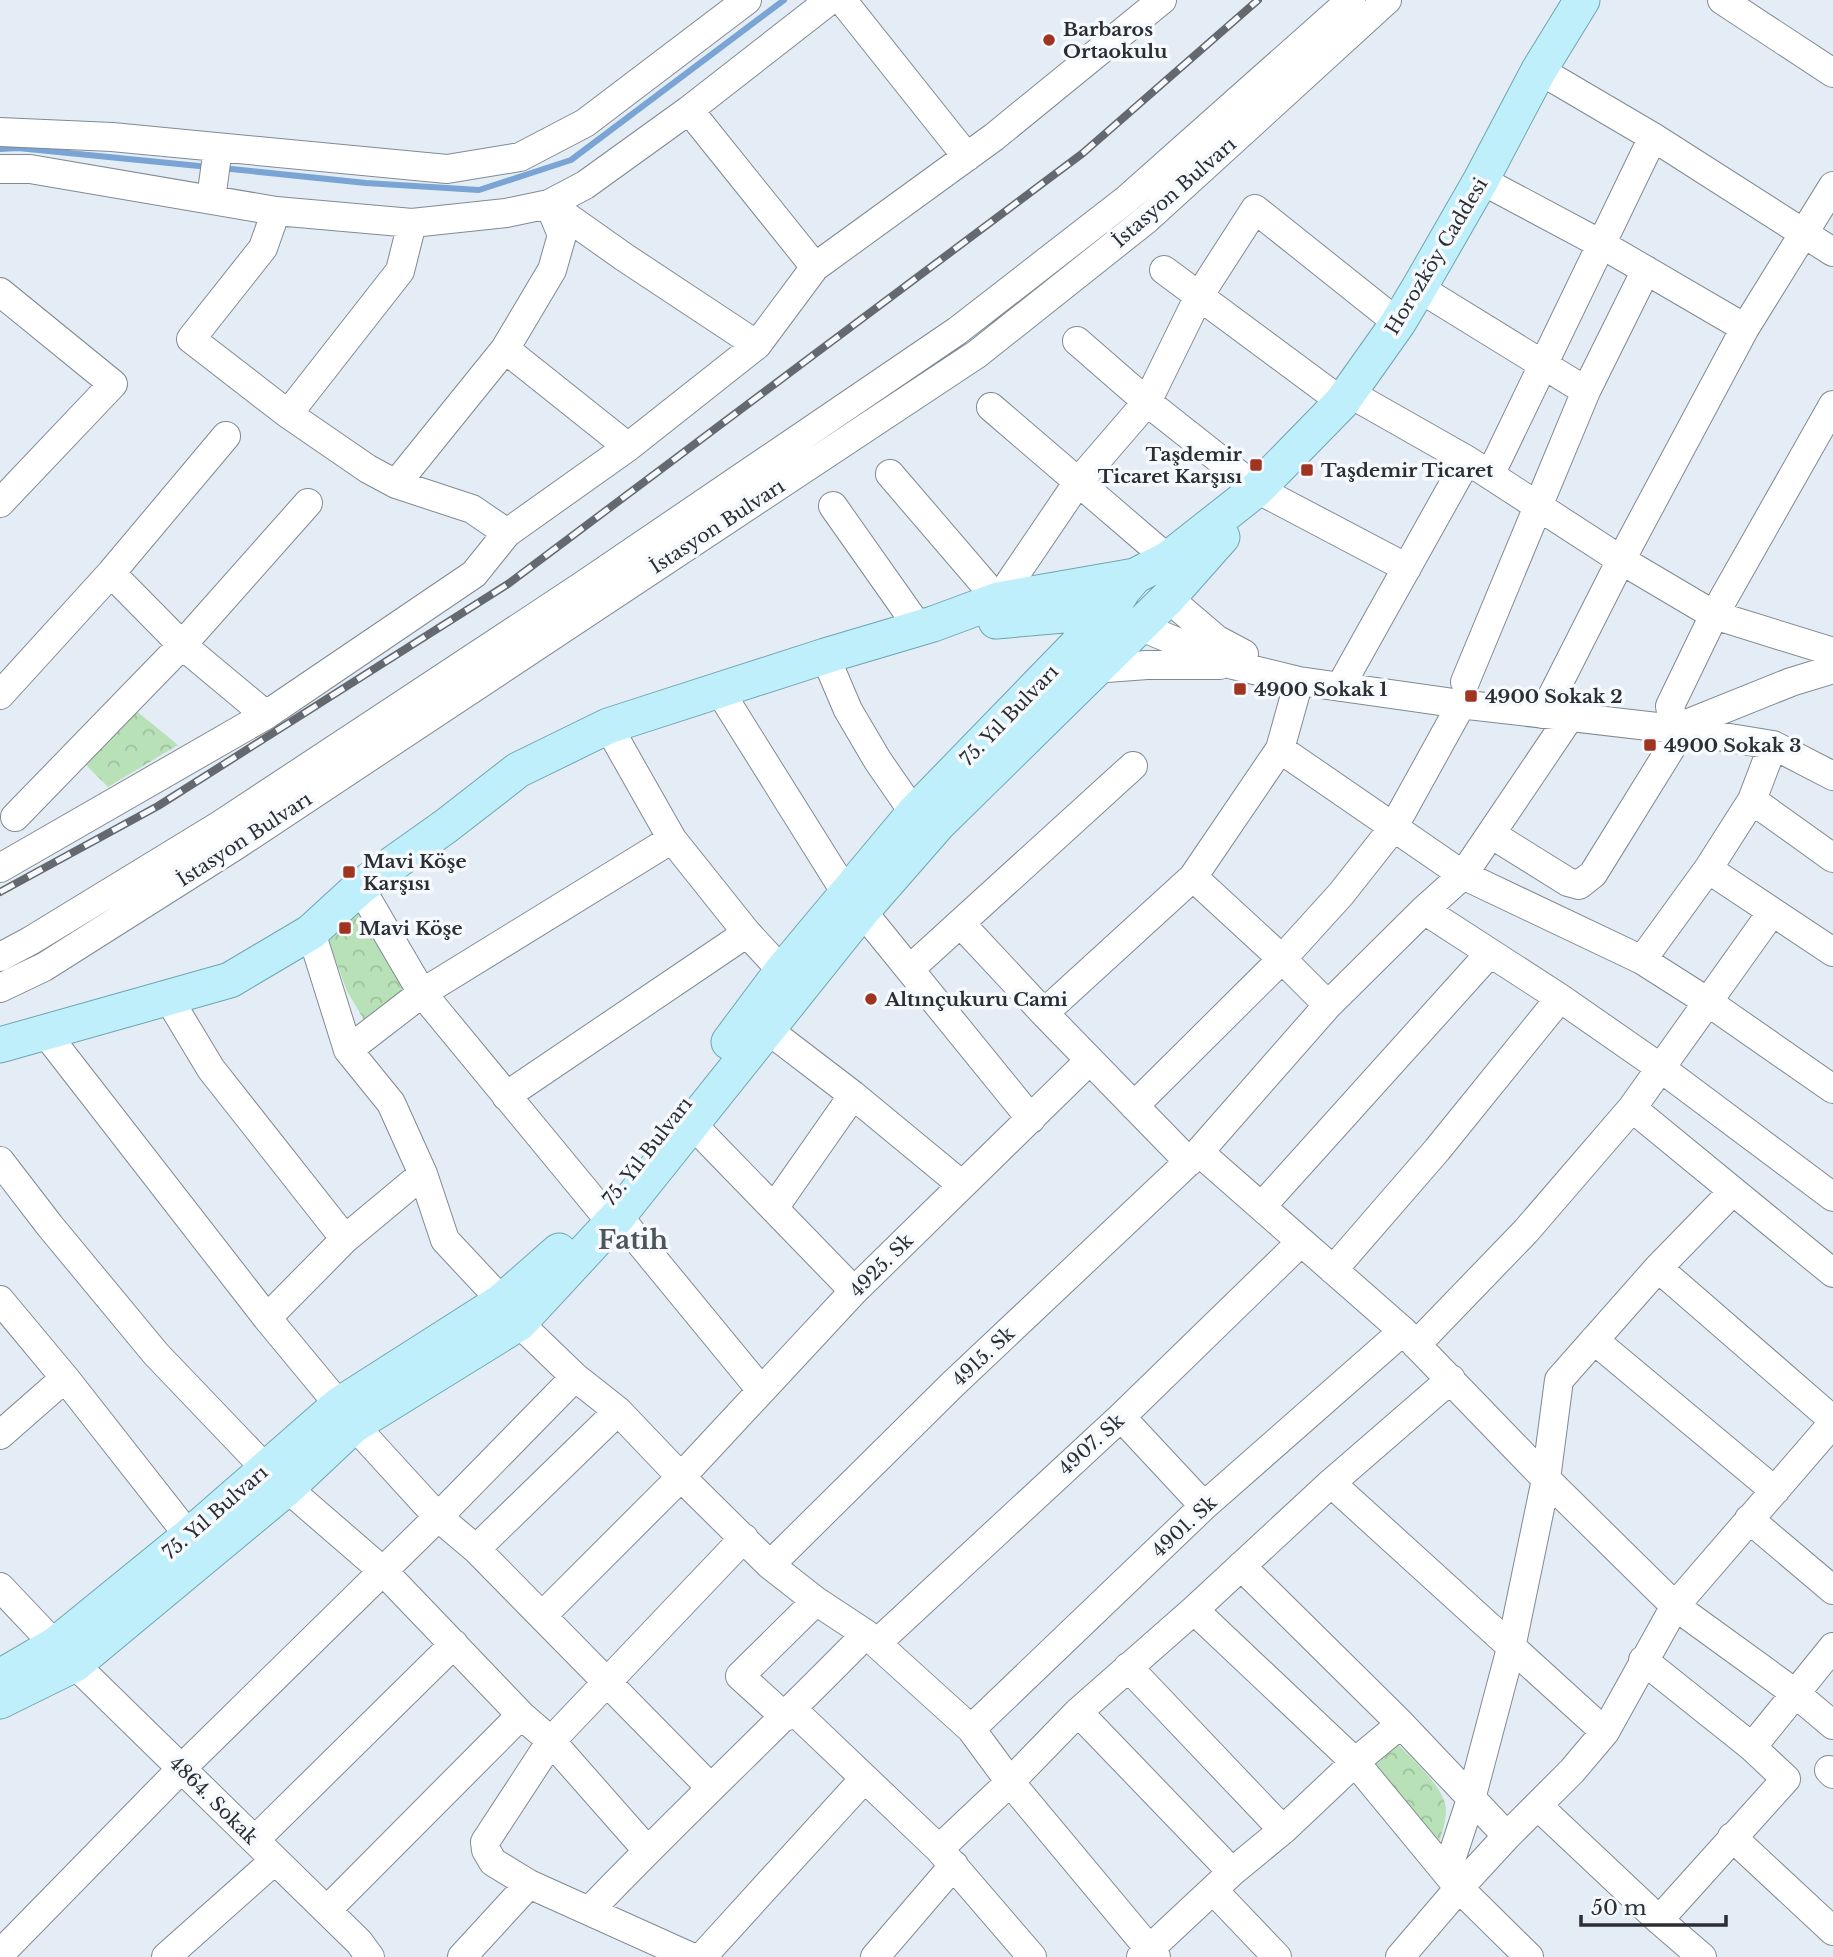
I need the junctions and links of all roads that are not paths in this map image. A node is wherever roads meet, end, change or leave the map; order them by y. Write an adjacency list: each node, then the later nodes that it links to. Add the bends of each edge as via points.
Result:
1 (747, 0): 14 (street, via 585,123 520,157 447,169)
2 (830, 0): 11 (street)
3 (842, 0): 15 (street)
4 (1162, 0): 15 (street)
5 (1351, 0): 106 (street, İstasyon Bulvarı, via 1127,199 957,331 232,817)
6 (1387, 0): 111 (street, İstasyon Bulvarı, via 1147,219 977,354 235,846 44,967)
7 (1582, 0): 9 (main road, Horozköy Caddesi)
8 (1737, 4): 10 (street)
9 (1539, 70): 13 (street); 17 (main road, Horozköy Caddesi)
10 (1833, 73)
11 (690, 110): 20 (street, via 585,185); 26 (street)
12 (0, 132): 14 (street)
13 (1653, 137): 23 (street); 24 (street)
14 (218, 148): 19 (street)
15 (967, 157): 26 (street)
16 (0, 169): 19 (street, via 30,169)
17 (1481, 180): 24 (street); 29 (main road, Horozköy Caddesi)
18 (1833, 186): 23 (street, 4915. Sk)
19 (211, 199): 21 (street)
20 (550, 204): 22 (street); 35 (street); 36 (street, via 562,235 552,270)
21 (276, 211): 22 (street); 43 (street, via 263,248 191,339)
22 (412, 223): 43 (street, via 400,271)
23 (1804, 232): 25 (street); 33 (street, 4915. Sk)
24 (1601, 244): 28 (street); 37 (street)
25 (1833, 252)
26 (815, 267): 35 (street)
27 (1164, 270): 31 (street)
28 (1646, 270): 33 (street); 38 (street)
29 (1419, 288): 32 (main road, Horozköy Caddesi); 37 (street)
30 (0, 292): 51 (street, via 113,384)
31 (1199, 296): 32 (street, via 1255,209); 39 (street); 40 (street)
32 (1398, 323): 39 (main road, Horozköy Caddesi)
33 (1745, 328): 57 (street, 4915. Sk)
34 (1077, 341): 40 (street)
35 (757, 345): 45 (street)
36 (505, 349): 45 (street); 49 (street)
37 (1544, 366): 38 (street); 46 (street)
38 (1586, 391): 53 (street)
39 (1345, 397): 46 (street); 50 (main road, Horozköy Caddesi)
40 (1147, 402): 48 (street); 50 (street)
41 (1833, 405): 63 (street)
42 (991, 407): 48 (street)
43 (288, 414): 49 (street)
44 (226, 436): 59 (street)
45 (628, 447): 55 (street)
46 (1479, 467): 53 (street); 58 (street)
47 (890, 474): 62 (street)
48 (1078, 482): 56 (street); 62 (street)
49 (396, 484): 55 (street, via 472,509)
50 (1257, 489): 56 (main road); 58 (street); 61 (main road, via 1245,511)
51 (0, 503)
52 (308, 503): 66 (street)
53 (1539, 505): 57 (street); 75 (street)
54 (833, 506): 65 (street)
55 (506, 533): 77 (street, via 474,574)
56 (1168, 559): 60 (main road)
57 (1621, 560): 63 (street); 78 (street, 4915. Sk)
58 (1407, 568): 73 (street)
59 (111, 573): 66 (street); 76 (street)
60 (1135, 576): 61 (main road, via 1157,584); 62 (main road); 64 (main road, via 1123,590)
61 (1168, 598): 64 (main road); 72 (street, via 1216,639)
62 (998, 600): 65 (main road)
63 (1714, 615): 67 (street); 80 (street, via 1670,706)
64 (1125, 619): 65 (main road); 69 (street); 70 (main road); 87 (main road, 75. Yıl Bulvarı)
65 (926, 626): 68 (main road)
66 (183, 645): 77 (street); 86 (street)
67 (1833, 652)
68 (825, 656): 74 (main road); 87 (street, via 848,710)
69 (1233, 665): 70 (street); 72 (street)
70 (1093, 669): 98 (main road)
71 (1833, 669): 80 (street)
72 (1289, 678): 73 (street); 82 (street)
73 (1340, 687): 75 (street)
74 (719, 690): 79 (main road); 98 (street)
75 (1463, 693): 78 (street); 88 (street)
76 (0, 695)
77 (266, 715): 91 (street)
78 (1556, 716): 80 (street); 89 (street, 4915. Sk)
79 (608, 726): 90 (street); 97 (main road, via 518,770)
80 (1674, 729): 81 (street); 89 (street, via 1671,748 1593,874 1579,885)
81 (1773, 745): 84 (street); 85 (street)
82 (1280, 749): 88 (street); 96 (street)
83 (1133, 766): 101 (street)
84 (1833, 776)
85 (1752, 800): 92 (street); 94 (street)
86 (8, 809): 91 (street)
87 (914, 813): 98 (main road, 75. Yıl Bulvarı)
88 (1393, 828): 95 (street); 107 (street)
89 (1491, 834): 95 (street, 4915. Sk)
90 (672, 839): 103 (street); 112 (street)
91 (34, 850): 93 (street)
92 (1833, 858)
93 (0, 868)
94 (1708, 869): 100 (street); 108 (street)
95 (1463, 875): 99 (street, 4915. Sk); 108 (street)
96 (1193, 877): 107 (street); 117 (street)
97 (360, 887): 102 (main road); 112 (street)
98 (854, 902): 109 (street); 110 (main road, 75. Yıl Bulvarı); 118 (main road, 75. Yıl Bulvarı)
99 (1423, 910): 105 (street); 116 (street, 4915. Sk)
100 (1772, 912): 104 (street); 115 (street, 4901. Sk)
101 (961, 924): 109 (street); 117 (street)
102 (312, 932): 113 (main road, via 230,980); 121 (street)
103 (747, 933): 110 (street); 126 (street)
104 (1833, 951)
105 (1489, 954): 114 (street); 137 (street)
106 (0, 957)
107 (1282, 959): 116 (street); 127 (street)
108 (1642, 960): 115 (street)
109 (911, 968): 129 (street)
110 (782, 971): 139 (main road, 75. Yıl Bulvarı)
111 (0, 988)
112 (422, 993): 121 (street); 126 (street)
113 (167, 996): 119 (main road); 140 (street, via 211,1069)
114 (1560, 998): 123 (street); 143 (street)
115 (1707, 1002): 123 (street, 4901. Sk); 124 (street)
116 (1328, 1005): 131 (street, 4915. Sk)
117 (1044, 1013): 122 (street)
118 (768, 1030): 125 (street); 130 (main road, 75. Yıl Bulvarı)
119 (44, 1031): 120 (main road); 148 (street)
120 (0, 1045)
121 (348, 1050): 133 (street, via 391,1103)
122 (1090, 1060): 127 (street); 129 (street, 4925. Sk)
123 (1662, 1069): 128 (street, 4901. Sk); 136 (street)
124 (1833, 1089)
125 (853, 1095): 134 (street); 138 (street)
126 (506, 1096): 139 (street)
127 (1134, 1106): 131 (street)
128 (1632, 1108): 135 (street); 149 (street, 4901. Sk, via 1526,1231)
129 (1031, 1119): 134 (street, 4925. Sk)
130 (692, 1124): 138 (street); 139 (main road, 75. Yıl Bulvarı)
131 (1194, 1157): 137 (street); 171 (street, 4915. Sk, via 952,1385)
132 (0, 1161): 161 (street, via 156,1354)
133 (423, 1174): 140 (street); 147 (street, via 446,1240)
134 (962, 1185): 145 (street, 4925. Sk)
135 (1732, 1192): 142 (street); 144 (street)
136 (1833, 1197)
137 (1262, 1206): 141 (street)
138 (774, 1208): 145 (street)
139 (609, 1213): 147 (main road, 75. Yıl Bulvarı, via 567,1245); 154 (street)
140 (345, 1239): 148 (street)
141 (1301, 1242): 143 (street); 157 (street, 4907. Sk)
142 (1658, 1268): 150 (street); 158 (street)
143 (1333, 1270): 149 (street)
144 (1833, 1273)
145 (854, 1291): 154 (street, 4925. Sk)
146 (0, 1300): 152 (street)
147 (510, 1312): 151 (street); 156 (main road, 75. Yıl Bulvarı)
148 (267, 1318): 156 (street)
149 (1409, 1338): 153 (street); 165 (street, 4901. Sk)
150 (1594, 1340): 162 (street, via 1559,1380); 164 (street)
151 (575, 1377): 155 (street); 166 (street)
152 (65, 1378): 159 (street); 168 (street)
153 (1451, 1379): 162 (street); 163 (street)
154 (761, 1390): 160 (street, 4925. Sk)
155 (618, 1410): 160 (street); 170 (street)
156 (347, 1415): 161 (main road, 75. Yıl Bulvarı); 166 (street)
157 (1121, 1417): 165 (street); 180 (street, 4907. Sk)
158 (1833, 1421): 164 (street)
159 (0, 1435)
160 (681, 1477): 169 (street); 179 (street, 4925. Sk)
161 (276, 1478): 168 (main road, 75. Yıl Bulvarı); 173 (street); 184 (main road, 75. Yıl Bulvarı)
162 (1546, 1479): 177 (street); 183 (street)
163 (1331, 1483): 172 (street); 183 (street)
164 (1775, 1491): 167 (street)
165 (1204, 1506): 196 (street, 4901. Sk)
166 (438, 1517): 170 (street); 173 (street)
167 (1749, 1519): 175 (street); 177 (street)
168 (188, 1536): 184 (main road, 75. Yıl Bulvarı)
169 (744, 1538): 171 (street); 188 (street)
170 (476, 1549): 179 (street)
171 (770, 1565): 176 (street)
172 (1241, 1566): 178 (street); 194 (street)
173 (384, 1572): 181 (street); 201 (street)
174 (0, 1587): 184 (street, 4864. Sokak)
175 (1833, 1590)
176 (816, 1601): 180 (street); 192 (street, via 740,1676)
177 (1675, 1606): 185 (street); 189 (street)
178 (1194, 1610): 186 (street); 200 (street)
179 (542, 1616): 188 (street)
180 (872, 1638): 192 (street, 4907. Sk); 196 (street)
181 (454, 1644): 193 (street); 210 (street)
182 (1833, 1647): 189 (street)
183 (1511, 1648): 197 (street); 205 (street)
184 (65, 1654): 187 (main road, 75. Yıl Bulvarı); 190 (main road, 75. Yıl Bulvarı); 201 (street, 4864. Sokak)
185 (1643, 1660): 197 (street); 199 (street)
186 (1128, 1667): 191 (street); 207 (street)
187 (0, 1676)
188 (606, 1681): 198 (street); 204 (street)
189 (1795, 1693): 195 (street); 199 (street)
190 (0, 1701)
191 (1078, 1712): 203 (street); 214 (street)
192 (788, 1713): 202 (street); 204 (street, 4907. Sk)
193 (521, 1715): 198 (street); 216 (street)
194 (1401, 1724): 200 (street); 205 (street)
195 (1833, 1725)
196 (971, 1729): 203 (street)
197 (1605, 1732): 206 (street)
198 (551, 1741): 211 (street); 215 (street, via 485,1842 494,1862)
199 (1752, 1747): 209 (street, via 1786,1779)
200 (1355, 1762): 207 (street); 213 (street)
201 (182, 1768): 210 (street, 4864. Sokak); 222 (street)
202 (864, 1779): 212 (street); 228 (street)
203 (1010, 1782): 212 (street); 223 (street)
204 (711, 1788): 211 (street, 4907. Sk)
205 (1471, 1799): 208 (street); 213 (street)
206 (1538, 1806): 208 (street); 218 (street)
207 (1283, 1830): 214 (street)
208 (1507, 1836): 213 (street)
209 (1732, 1837): 218 (street); 219 (street)
210 (265, 1850): 216 (street, 4864. Sokak); 225 (street)
211 (647, 1850): 217 (street, 4907. Sk)
212 (946, 1857): 224 (street); 229 (street)
213 (1453, 1880): 231 (street); 232 (street)
214 (1223, 1882): 223 (street); 230 (street)
215 (529, 1884): 217 (street); 226 (street)
216 (327, 1910): 220 (street, 4864. Sokak)
217 (590, 1910): 227 (street)
218 (1659, 1920): 221 (street)
219 (1833, 1931)
220 (357, 1952)
221 (1686, 1952)
222 (0, 1954)
223 (1148, 1954)
224 (1027, 1955)
225 (166, 1957)
226 (462, 1957)
227 (691, 1957)
228 (702, 1957)
229 (875, 1957)
230 (1277, 1957)
231 (1400, 1957)
232 (1529, 1957)

